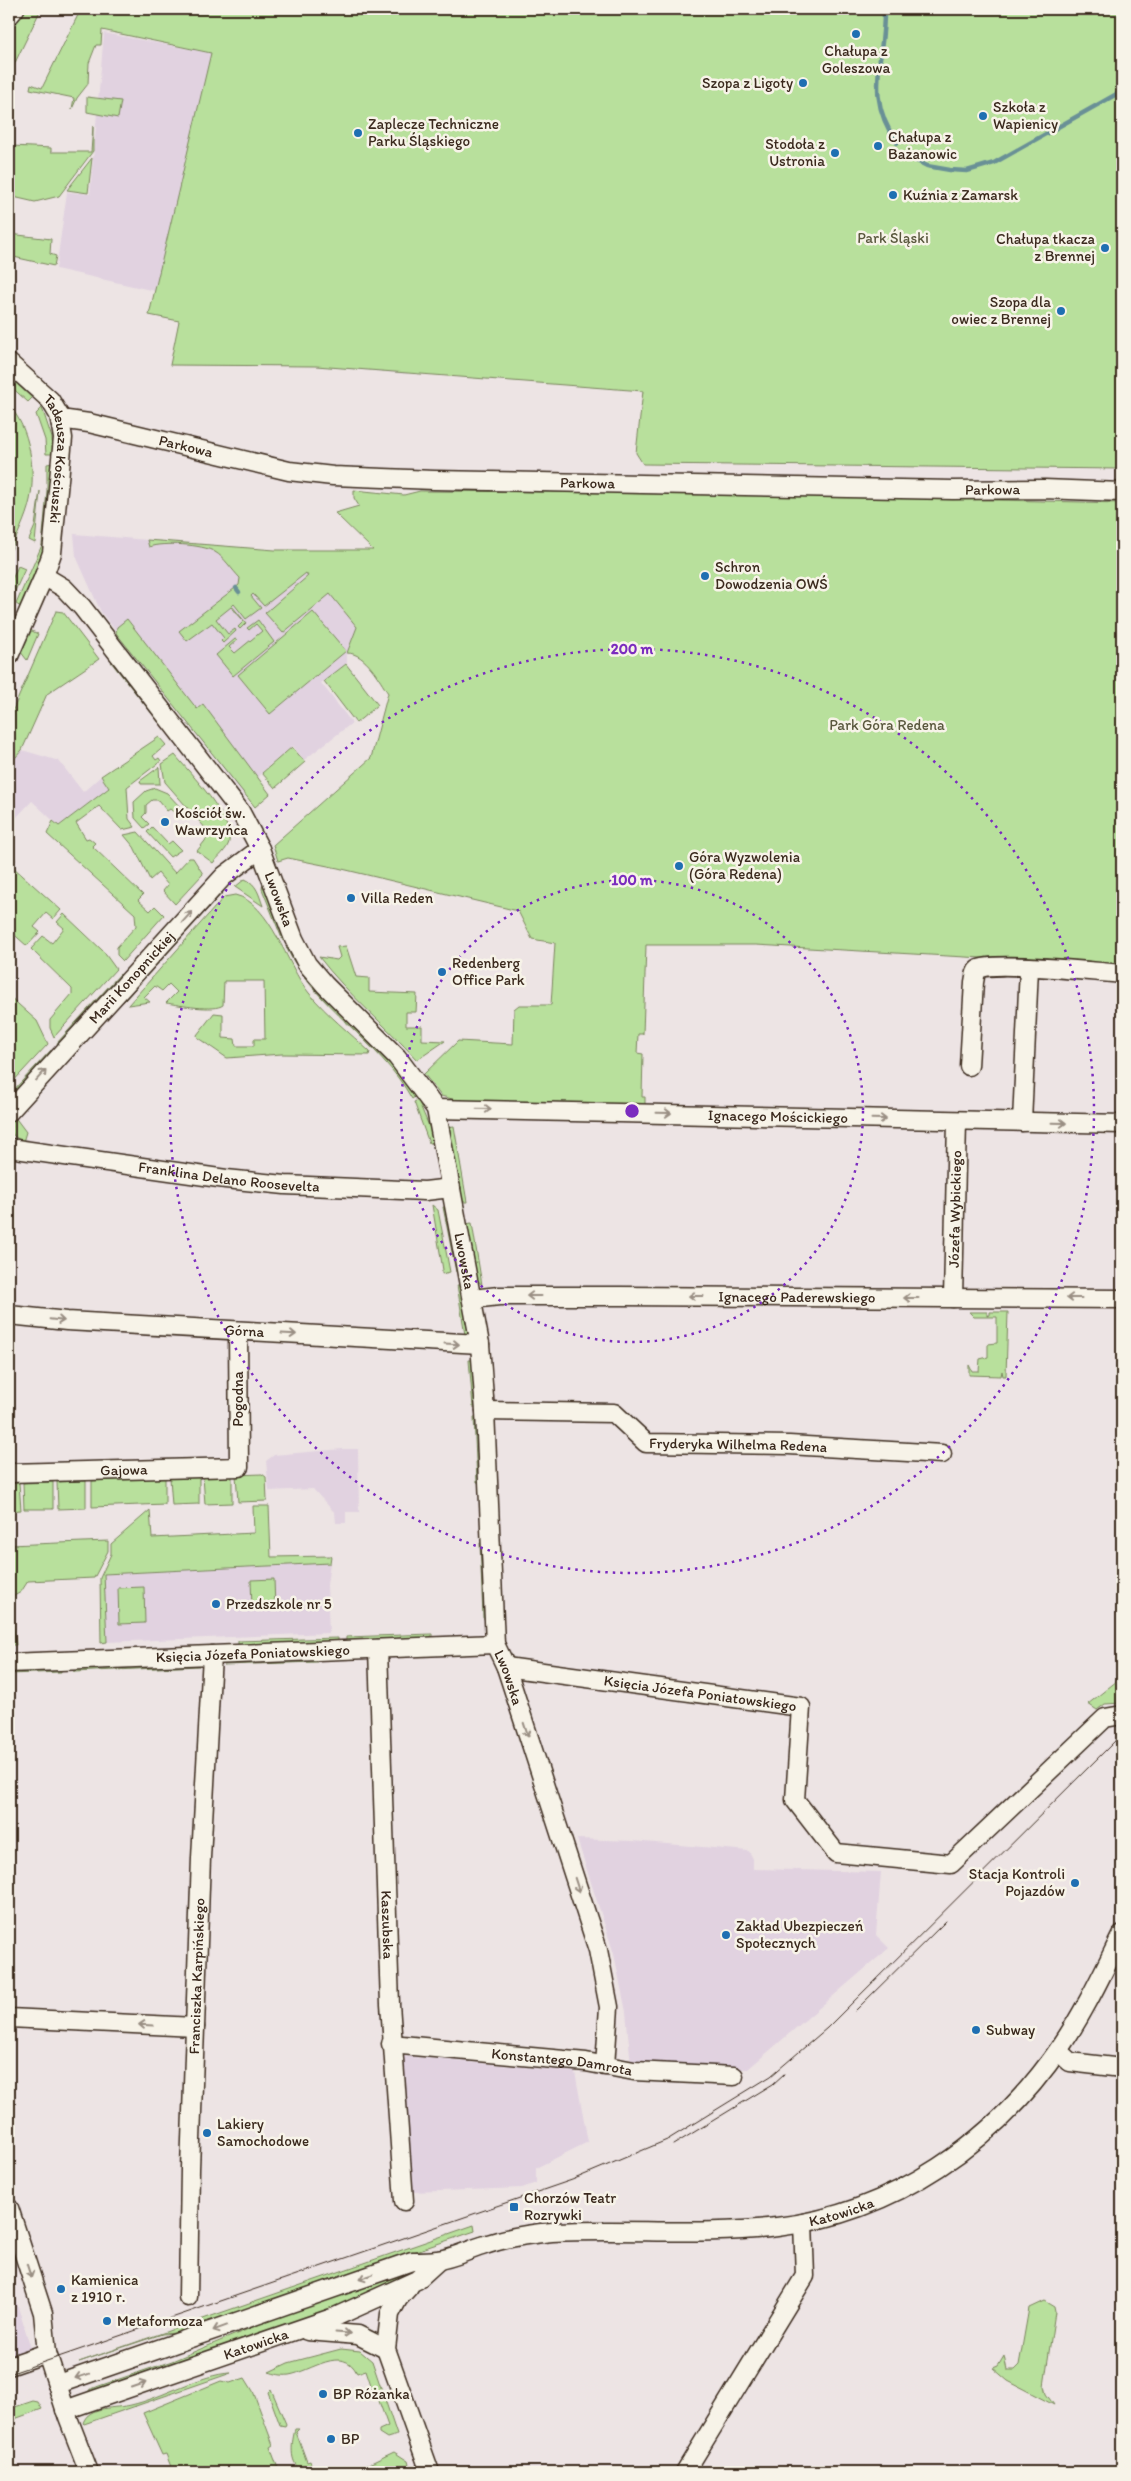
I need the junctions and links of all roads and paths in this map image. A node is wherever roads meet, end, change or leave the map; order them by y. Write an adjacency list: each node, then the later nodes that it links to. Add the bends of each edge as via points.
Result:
1 (15, 9): 2 (street)
2 (9, 16)
3 (9, 363): 4 (street, Tadeusza Kościuszki, via 47,396)
4 (60, 418): 5 (street, Parkowa, via 290,471 333,476); 6 (street, Tadeusza Kościuszki, via 63,444 56,531)
5 (1122, 492)
6 (44, 576): 7 (street, Tadeusza Kościuszki); 8 (street, Lwowska, via 67,591 93,620 238,808)
7 (9, 656)
8 (260, 849): 12 (street, Lwowska, via 294,939 307,964 397,1056); 13 (street, Marii Konopnickiej, one-way to 8, via 224,876)
9 (1030, 968): 10 (street); 11 (street, via 1001,966 980,968 976,972); 15 (street)
10 (1122, 974)
11 (969, 1066)
12 (436, 1109): 14 (street, Ignacego Mościckiego, one-way to 14); 18 (street, Lwowska)
13 (9, 1112)
14 (957, 1121): 15 (street, Ignacego Mościckiego); 19 (street, Józefa Wybickiego)
15 (1022, 1122): 16 (street, Ignacego Mościckiego, one-way to 16)
16 (1122, 1124)
17 (9, 1148): 18 (street, Franklina Delano Roosevelta, via 285,1185 425,1191)
18 (451, 1188): 21 (street, Lwowska)
19 (953, 1298): 20 (street, Ignacego Paderewskiego, one-way to 19); 21 (street, Ignacego Paderewskiego, one-way to 21, via 529,1296)
20 (1122, 1298)
21 (472, 1299): 24 (street, Lwowska)
22 (9, 1315): 23 (street, Górna, one-way to 23)
23 (238, 1331): 24 (street, Górna, one-way to 24); 27 (street, Pogodna)
24 (480, 1344): 25 (street, Lwowska)
25 (485, 1412): 26 (street, Fryderyka Wilhelma Redena, via 614,1413 646,1442 789,1445); 29 (street, Lwowska)
26 (942, 1454)
27 (239, 1467): 28 (street, Gajowa)
28 (9, 1473)
29 (495, 1644): 30 (street, Księcia Józefa Poniatowskiego); 33 (street, Lwowska)
30 (378, 1649): 31 (street, Księcia Józefa Poniatowskiego); 38 (street, Kaszubska)
31 (212, 1655): 32 (street, Księcia Józefa Poniatowskiego); 37 (street, Franciszka Karpińskiego)
32 (9, 1663)
33 (506, 1667): 34 (street, Księcia Józefa Poniatowskiego, via 801,1707 795,1800 836,1853 950,1864 1105,1718); 40 (street, Lwowska, one-way to 40, via 598,1950 609,2007)
34 (1122, 1715)
35 (1122, 1934): 39 (street, Katowicka)
36 (9, 2018): 37 (street, one-way to 36)
37 (195, 2027): 48 (street, Franciszka Karpińskiego)
38 (392, 2044): 40 (street, Konstantego Damrota); 43 (street, Kaszubska)
39 (1058, 2051): 41 (street, via 1070,2062); 45 (street, Katowicka, via 1015,2106 953,2158 876,2200 829,2218)
40 (605, 2066): 42 (street, Konstantego Damrota, via 634,2071)
41 (1122, 2068)
42 (734, 2076)
43 (404, 2201)
44 (9, 2208): 51 (street, one-way to 51, via 43,2313)
45 (804, 2223): 46 (street, Katowicka, via 745,2230 544,2233 508,2238); 57 (street, via 805,2276)
46 (439, 2260): 47 (street, Katowicka); 53 (street, Katowicka, one-way to 53, via 412,2261)
47 (417, 2280): 49 (street, Katowicka, via 352,2310); 50 (street, via 404,2292 390,2314)
48 (188, 2297)
49 (297, 2330): 50 (street, one-way to 50, via 358,2335); 54 (street, Katowicka, one-way to 49)
50 (386, 2349): 56 (street)
51 (48, 2353): 52 (street); 53 (street)
52 (9, 2366)
53 (58, 2384): 54 (street)
54 (65, 2410): 55 (street)
55 (89, 2472)
56 (430, 2472)
57 (685, 2472)

